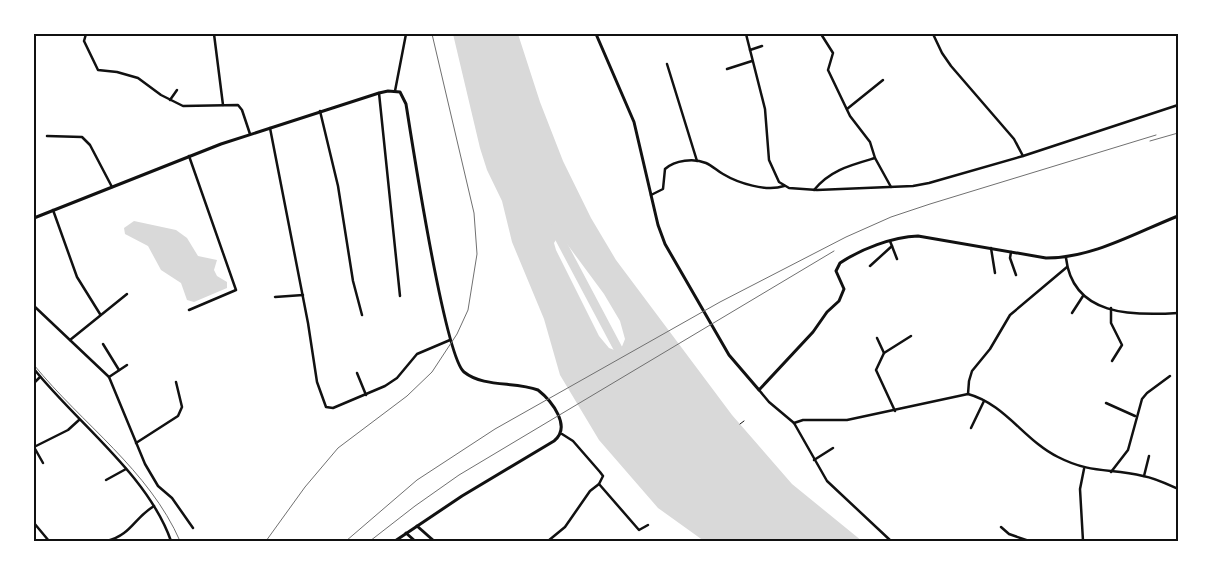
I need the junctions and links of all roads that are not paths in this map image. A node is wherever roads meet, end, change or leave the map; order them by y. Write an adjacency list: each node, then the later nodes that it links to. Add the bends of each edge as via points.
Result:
1 (86, 34): 17 (street, via 84,41 98,70 138,78)
2 (214, 34): 18 (street)
3 (406, 34): 15 (street)
4 (596, 34): 33 (street, via 634,122)
5 (746, 34): 9 (street)
6 (821, 34): 20 (street, via 834,53 828,70)
7 (933, 34): 26 (street, via 942,53 1014,139)
8 (762, 46): 9 (street)
9 (750, 50): 10 (street)
10 (752, 61): 12 (street); 29 (street, via 765,110 769,160)
11 (667, 64): 28 (street)
12 (727, 69)
13 (883, 80): 20 (street)
14 (177, 90): 17 (street)
15 (395, 91): 16 (street); 62 (street, via 402,95 406,104)
16 (379, 93): 21 (street); 49 (street)
17 (170, 100): 18 (street, via 188,107)
18 (223, 105): 23 (street, via 240,107)
19 (1178, 105): 26 (street)
20 (847, 109): 27 (street, via 870,142)
21 (320, 112): 22 (street); 58 (street, via 338,186 353,281)
22 (269, 127): 23 (street); 48 (street)
23 (250, 134): 25 (street)
24 (47, 136): 30 (street, via 82,137 90,144)
25 (189, 156): 30 (street); 54 (street, via 236,290)
26 (1023, 156): 31 (street, via 929,183)
27 (875, 158): 31 (street); 32 (street, via 844,166)
28 (696, 161): 29 (street, via 760,187); 33 (street, via 671,164 665,169 663,190)
29 (784, 186): 32 (street)
30 (112, 187): 34 (street)
31 (891, 187): 32 (street)
32 (814, 190)
33 (651, 195): 75 (street, via 661,235 671,256 729,355)
34 (53, 210): 36 (street); 57 (street, via 77,277)
35 (1178, 216): 41 (street, via 1092,252)
36 (34, 218)
37 (890, 241): 38 (street); 39 (street, via 918,236); 75 (street, via 840,263 836,271 844,289 839,301)
38 (892, 246): 42 (street); 43 (street)
39 (991, 248): 40 (street); 45 (street)
40 (1011, 252): 41 (street); 46 (street)
41 (1066, 258): 44 (street)
42 (897, 259)
43 (870, 266)
44 (1068, 267): 50 (street, via 1074,285); 76 (street, via 1010,315 990,349 972,371)
45 (995, 273)
46 (1016, 275)
47 (127, 294): 57 (street)
48 (303, 295): 51 (street); 77 (street, via 317,382 324,404 333,408)
49 (400, 296)
50 (1083, 296): 53 (street); 55 (street)
51 (275, 297)
52 (34, 306): 61 (street)
53 (1111, 308): 56 (street, via 1137,315); 65 (street, via 1111,323 1122,345)
54 (189, 310)
55 (1072, 313)
56 (1178, 313)
57 (100, 314): 61 (street)
58 (362, 315)
59 (911, 336): 64 (street)
60 (877, 338): 64 (street)
61 (70, 340): 72 (street)
62 (450, 340): 77 (street, via 417,354 392,382); 85 (street, via 458,365 466,373 542,393 562,424)
63 (103, 344): 68 (street)
64 (884, 353): 80 (street, via 877,372)
65 (1112, 361)
66 (127, 366): 68 (street)
67 (34, 369): 70 (street)
68 (119, 370): 72 (street)
69 (357, 373): 77 (street)
70 (40, 376): 74 (street); 82 (street)
71 (1170, 376): 81 (street, via 1144,396)
72 (109, 377): 86 (street)
73 (176, 382): 86 (street, via 182,407 178,416)
74 (34, 383)
75 (759, 390): 83 (street)
76 (968, 394): 78 (street); 80 (street)
77 (366, 395)
78 (984, 401): 84 (street); 93 (street, via 1019,425 1056,457)
79 (1106, 403): 81 (street)
80 (896, 411): 83 (street, via 847,420)
81 (1136, 416): 94 (street, via 1128,450)
82 (79, 420): 87 (street, via 68,430); 92 (street)
83 (794, 423): 90 (street)
84 (971, 428)
85 (562, 434): 97 (street, via 573,441 603,476); 102 (street)
86 (136, 443): 104 (street, via 158,486 172,498)
87 (34, 446): 91 (street)
88 (833, 448): 90 (street)
89 (1149, 456): 95 (street)
90 (814, 460): 113 (street, via 827,481)
91 (43, 463)
92 (126, 469): 96 (street); 99 (street)
93 (1084, 469): 94 (street); 115 (street, via 1080,489)
94 (1111, 472): 95 (street)
95 (1144, 476): 98 (street)
96 (106, 480)
97 (599, 484): 101 (street, via 639,530); 112 (street, via 590,491 565,527)
98 (1178, 490)
99 (154, 506): 107 (street, via 126,533); 108 (street)
100 (34, 523): 106 (street)
101 (648, 525)
102 (416, 526): 105 (street); 111 (street)
103 (1001, 527): 114 (street, via 1009,534)
104 (193, 528)
105 (406, 533): 109 (street); 110 (street)
106 (49, 541)
107 (107, 541)
108 (171, 541)
109 (395, 541)
110 (415, 541)
111 (434, 541)
112 (548, 541)
113 (892, 541)
114 (1028, 541)
115 (1083, 541)

